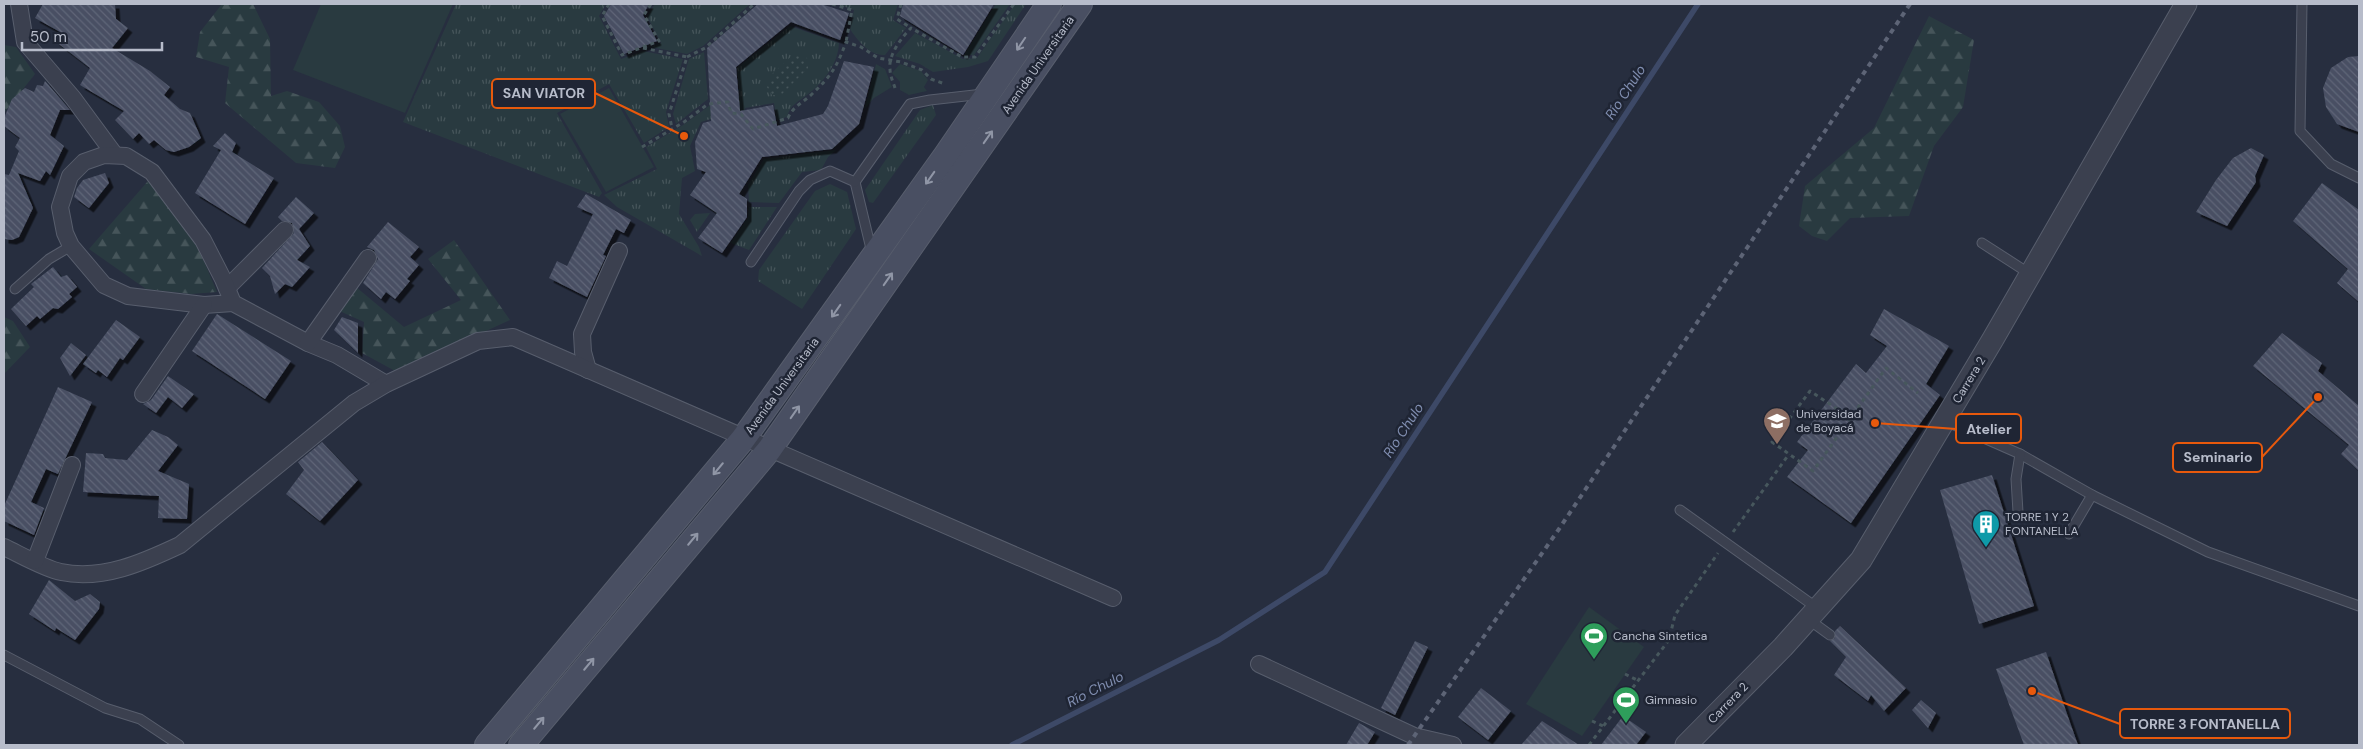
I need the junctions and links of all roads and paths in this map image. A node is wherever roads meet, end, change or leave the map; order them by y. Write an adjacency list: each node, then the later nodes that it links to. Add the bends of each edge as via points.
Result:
1 (19, 4): 22 (street, via 25,42 73,98)
2 (609, 4): 14 (path, via 602,16 622,56)
3 (651, 4): 14 (path, via 644,15 659,41)
4 (754, 4): 15 (path, via 705,48)
5 (832, 4): 13 (path, via 852,10)
6 (900, 4): 12 (path, via 896,19)
7 (1014, 4): 12 (path, via 975,57 962,57)
8 (1048, 4): 19 (main road, Avenida Universitaria, one-way to 19)
9 (1080, 4): 44 (main road, Avenida Universitaria, one-way to 9)
10 (2186, 4): 32 (street, Carrera 2)
11 (2302, 4): 23 (lane, via 2300,131 2331,164)
12 (911, 28): 16 (path)
13 (846, 42): 16 (path, via 878,58); 20 (path, via 836,68 811,96 792,109 788,118 753,129 741,114 731,113 728,102 708,104)
14 (642, 48): 15 (path)
15 (687, 57): 20 (path, via 669,114)
16 (890, 60): 17 (path, via 922,70); 18 (path)
17 (944, 84)
18 (895, 88)
19 (988, 94): 24 (lane, via 910,104); 30 (main road, Avenida Universitaria, one-way to 30)
20 (672, 128): 21 (path)
21 (642, 146)
22 (114, 156): 27 (street, via 104,155 84,162 70,176 60,207); 34 (street, via 126,156 152,172 203,240)
23 (2359, 178)
24 (855, 182): 30 (lane); 31 (lane, via 830,171 810,180 799,191)
25 (285, 230): 34 (street)
26 (1982, 243): 32 (lane)
27 (70, 246): 33 (lane, via 49,259); 35 (street, via 104,285 128,296)
28 (619, 251): 37 (street, via 582,334)
29 (368, 258): 36 (street)
30 (874, 258): 43 (main road, Avenida Universitaria, one-way to 43)
31 (751, 262)
32 (2030, 275): 42 (street, Carrera 2)
33 (15, 289)
34 (230, 295): 35 (street); 36 (street)
35 (204, 305): 40 (street)
36 (308, 343): 38 (street, via 337,355)
37 (588, 370): 38 (street, via 514,337 478,341); 43 (street)
38 (386, 384): 57 (street, via 354,403 180,545 122,569 96,574 60,572)
39 (1918, 393): 41 (path, via 1886,368)
40 (143, 394)
41 (1851, 418): 45 (path, via 1814,471); 45 (path, via 1810,391 1772,442)
42 (1945, 420): 46 (lane); 62 (street, Carrera 2, via 1861,560)
43 (743, 439): 44 (street); 72 (main road, Avenida Universitaria, one-way to 72)
44 (769, 450): 58 (street); 73 (main road, Avenida Universitaria, one-way to 44)
45 (1789, 454): 52 (path)
46 (2020, 454): 48 (lane); 50 (lane, via 2016,479)
47 (72, 465): 57 (street)
48 (2092, 495): 51 (lane); 60 (lane, via 2208,552)
49 (1680, 510): 62 (lane)
50 (2018, 512)
51 (2069, 534)
52 (1729, 538)
53 (1724, 546): 55 (path)
54 (4, 547): 57 (street)
55 (1718, 553): 56 (path); 67 (path, via 1675,615 1669,640)
56 (1726, 559)
57 (35, 561)
58 (1113, 598)
59 (2359, 599): 60 (lane)
60 (2342, 600): 61 (lane)
61 (2359, 606)
62 (1812, 614): 63 (lane); 77 (street, Carrera 2)
63 (1830, 635)
64 (4, 655): 71 (lane, via 105,708 140,719)
65 (1259, 664): 74 (street, via 1414,736)
66 (1625, 674): 67 (path)
67 (1637, 680): 69 (path)
68 (1592, 721): 69 (path)
69 (1603, 726): 70 (path)
70 (1592, 740): 75 (path); 76 (path)
71 (179, 745)
72 (486, 745)
73 (521, 745)
74 (1453, 745)
75 (1588, 745)
76 (1597, 745)
77 (1686, 745)

